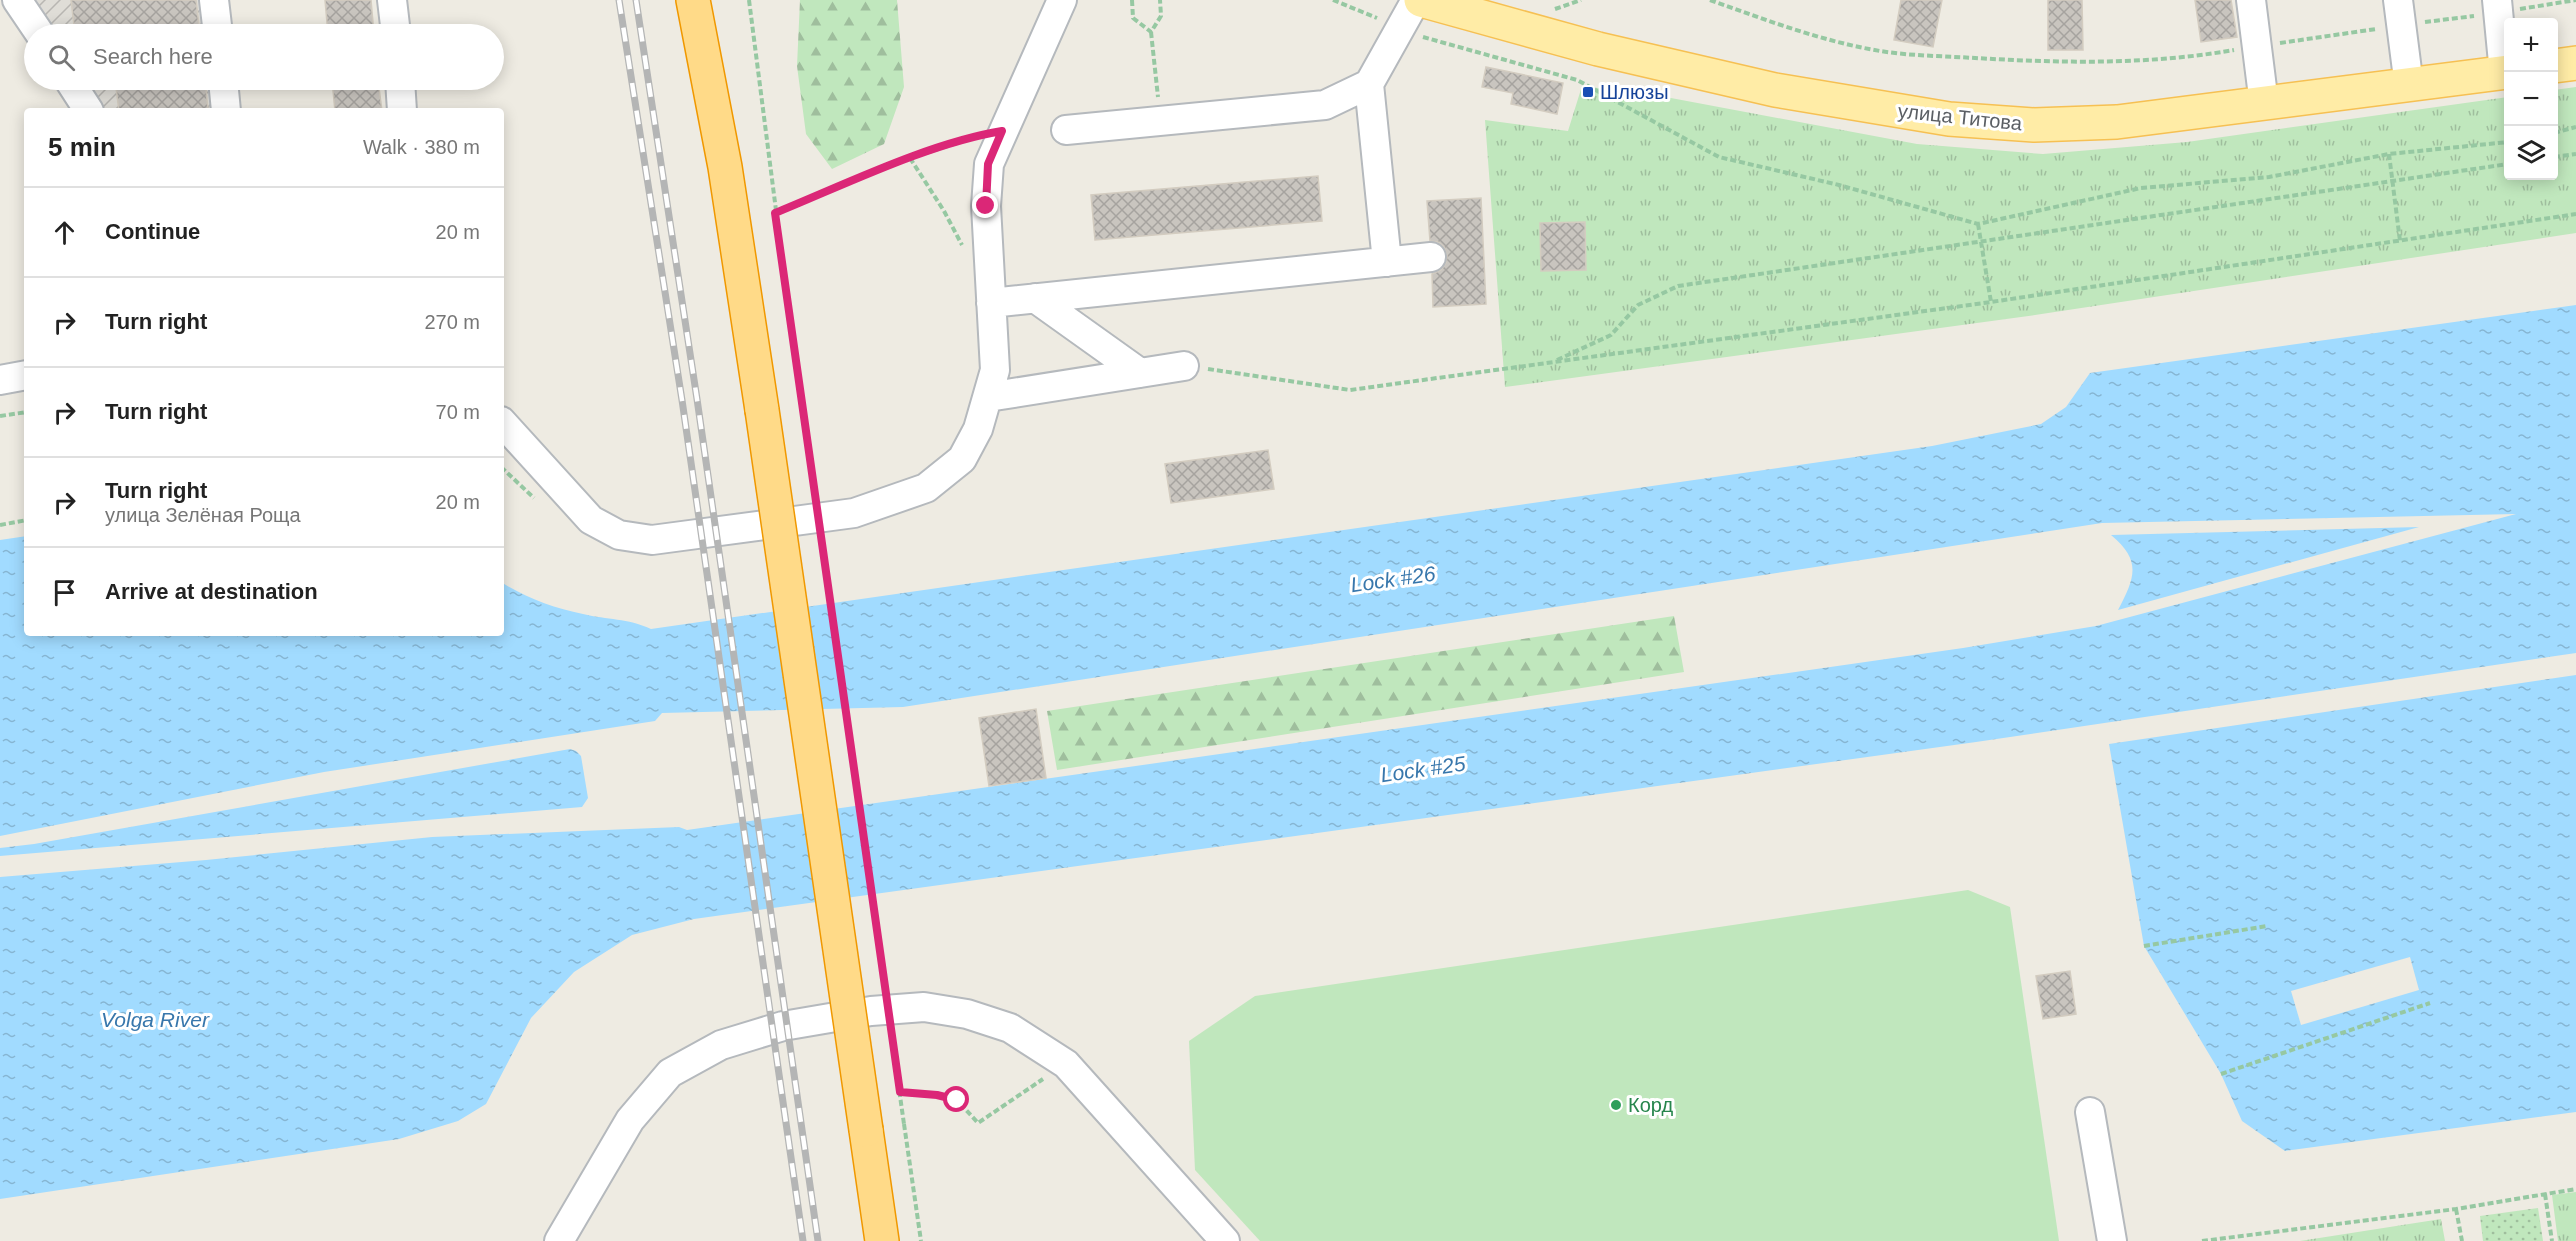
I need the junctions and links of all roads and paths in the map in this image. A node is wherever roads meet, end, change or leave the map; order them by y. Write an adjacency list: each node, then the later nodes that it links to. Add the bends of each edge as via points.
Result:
1 (17, 0): 19 (street)
2 (214, 0): 20 (street)
3 (392, 0): 21 (street)
4 (693, 0): 49 (highway)
5 (712, 0): 49 (highway)
6 (749, 0): 51 (path)
7 (1062, 0): 41 (street)
8 (1132, 0): 23 (path, via 1133,18)
9 (1160, 0): 23 (path, via 1161,16)
10 (1334, 0): 22 (path)
11 (1581, 0): 17 (path)
12 (1710, 0): 24 (path, via 1802,33 1881,51 2039,62 2113,62 2207,55)
13 (2251, 0): 24 (street)
14 (2576, 0): 16 (path)
15 (1424, 1): 22 (street); 34 (main road, улица Титова, via 1703,75 1948,119 2034,125 2105,122)
16 (2497, 6): 18 (path); 27 (street)
17 (1552, 10)
18 (2400, 13): 24 (path); 30 (street)
19 (33, 24)
20 (217, 24)
21 (395, 24)
22 (1401, 28): 29 (street); 53 (path, via 1436,42 1577,80 1719,157)
23 (1151, 32): 38 (path)
24 (2258, 46): 34 (street)
25 (2576, 63): 26 (main road)
26 (2558, 65)
27 (2506, 72)
28 (2504, 73): 30 (main road, улица Титова)
29 (1369, 84): 38 (street, via 1325,105); 58 (street)
30 (2409, 86): 34 (main road, улица Титова)
31 (75, 90): 35 (street)
32 (224, 90): 36 (street)
33 (400, 90): 37 (street)
34 (2264, 104)
35 (87, 108)
36 (226, 108)
37 (402, 108)
38 (1161, 121): 40 (street)
39 (2576, 127): 42 (path)
40 (1066, 130)
41 (1002, 131): 47 (path); 61 (street, via 988,164)
42 (2558, 132)
43 (2504, 142): 44 (path)
44 (2389, 154): 50 (path); 53 (path, via 2269,177 2141,188)
45 (2576, 154): 46 (path)
46 (2558, 156)
47 (910, 158): 51 (path); 56 (path)
48 (2504, 165): 50 (path)
49 (724, 167): 85 (highway, bridge)
50 (2392, 181): 54 (path); 55 (path)
51 (775, 213): 78 (path, bridge)
52 (2576, 214): 54 (path)
53 (1978, 224): 55 (path)
54 (2400, 241): 60 (path)
55 (1982, 243): 60 (path); 62 (path, via 1678,286 1638,305 1611,335)
56 (965, 252)
57 (1431, 257): 58 (street)
58 (1388, 262): 59 (street)
59 (1035, 298): 61 (street); 64 (street)
60 (1991, 302): 62 (path)
61 (991, 303): 67 (street, via 995,370)
62 (1551, 362): 63 (path, via 1350,390)
63 (1184, 366): 64 (street)
64 (1140, 373): 67 (street)
65 (24, 376): 66 (street)
66 (0, 380)
67 (988, 397): 70 (street, via 978,429 962,459 926,488 855,513 652,540 619,535 591,520)
68 (24, 412): 69 (path)
69 (0, 416)
70 (504, 424)
71 (24, 521): 72 (path)
72 (0, 525)
73 (2267, 926): 74 (path)
74 (2144, 946)
75 (2430, 1003): 77 (path)
76 (1066, 1064): 78 (path, via 978,1122 957,1100); 84 (street, via 1010,1028 967,1014 924,1007 871,1011 783,1026 721,1045 670,1073 630,1120); 87 (street)
77 (2221, 1074)
78 (900, 1092): 86 (path, bridge)
79 (2090, 1112): 88 (street)
80 (2576, 1189): 81 (path)
81 (2545, 1194): 82 (path); 91 (path)
82 (2456, 1209): 83 (path); 90 (path)
83 (2231, 1239): 89 (path)
84 (560, 1241)
85 (882, 1241)
86 (921, 1241)
87 (1225, 1241)
88 (2112, 1241)
89 (2202, 1241)
90 (2462, 1241)
91 (2552, 1241)

